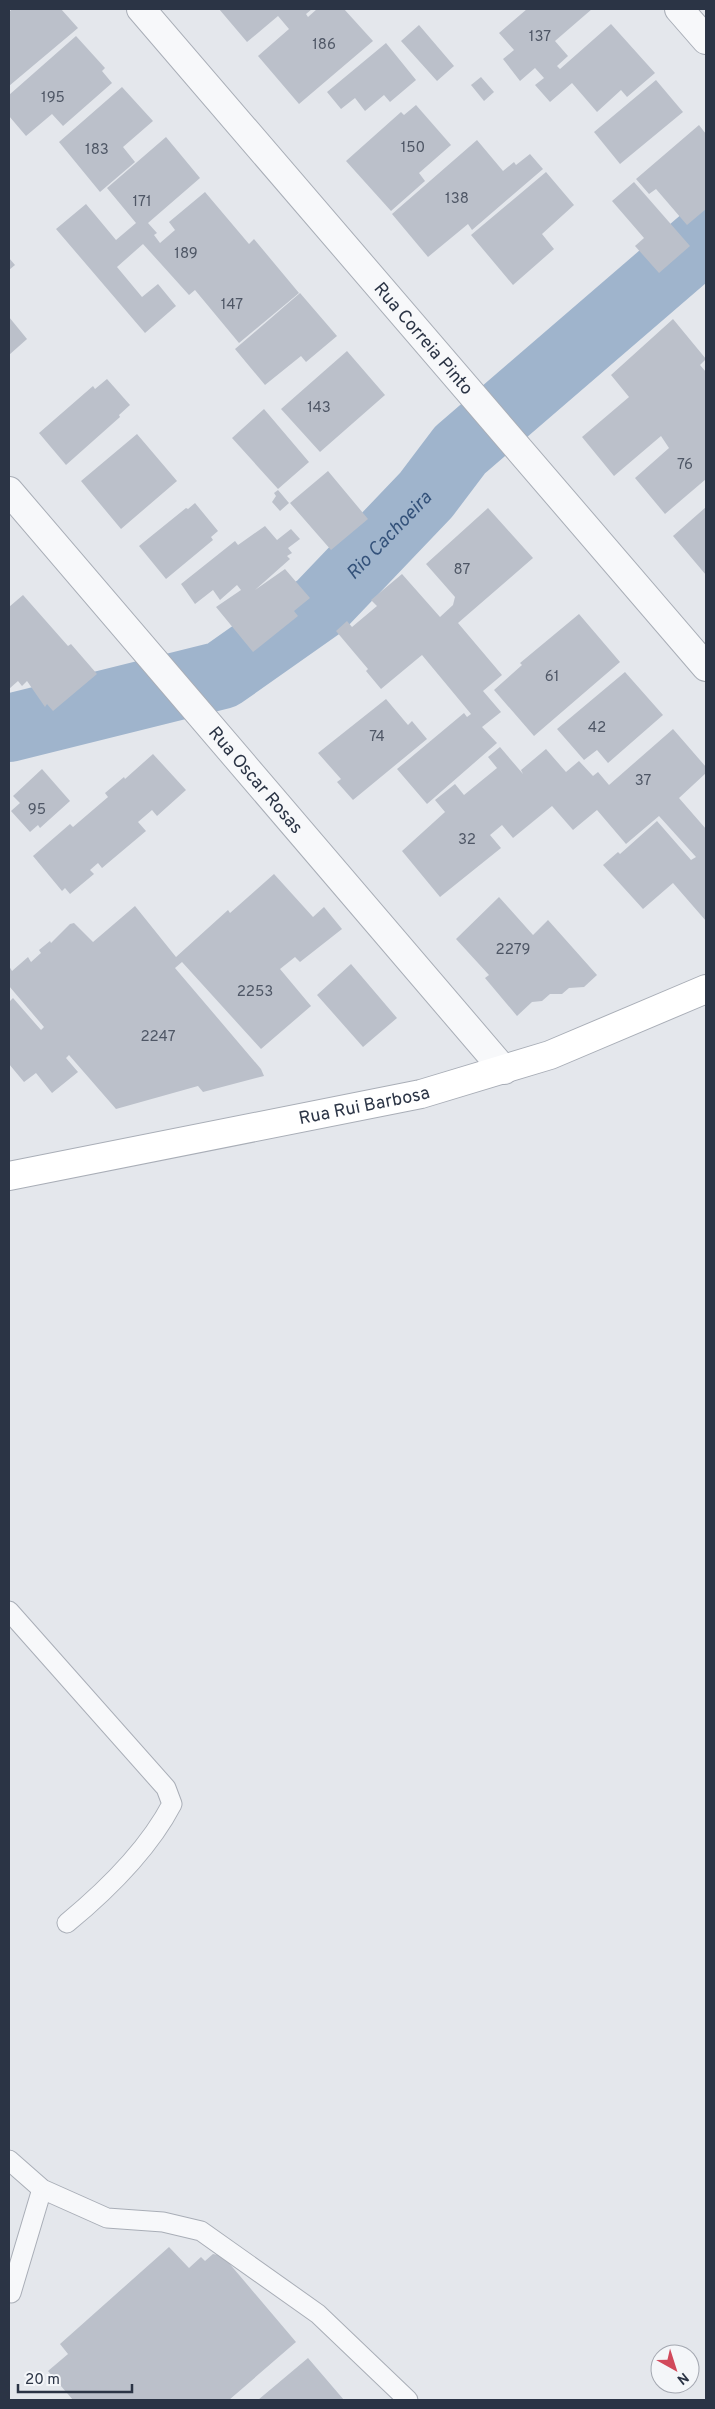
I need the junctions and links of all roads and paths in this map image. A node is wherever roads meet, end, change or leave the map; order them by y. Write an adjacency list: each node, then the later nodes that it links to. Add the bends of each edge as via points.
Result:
1 (141, 9): 5 (street, Rua Correia Pinto)
2 (679, 9): 3 (street)
3 (706, 40)
4 (9, 491): 7 (street, Rua Oscar Rosas)
5 (706, 667)
6 (706, 989): 7 (main road, Rua Rui Barbosa, via 614,1030)
7 (504, 1070): 8 (main road, Rua Rui Barbosa, via 372,1105)
8 (9, 1176)
9 (9, 1611): 10 (lane, via 166,1788 172,1804 159,1828 98,1898)
10 (67, 1923)
11 (9, 2160): 12 (lane)
12 (42, 2189): 13 (lane); 14 (lane, via 108,2218 163,2222 201,2231 318,2314)
13 (9, 2296)
14 (408, 2400)

